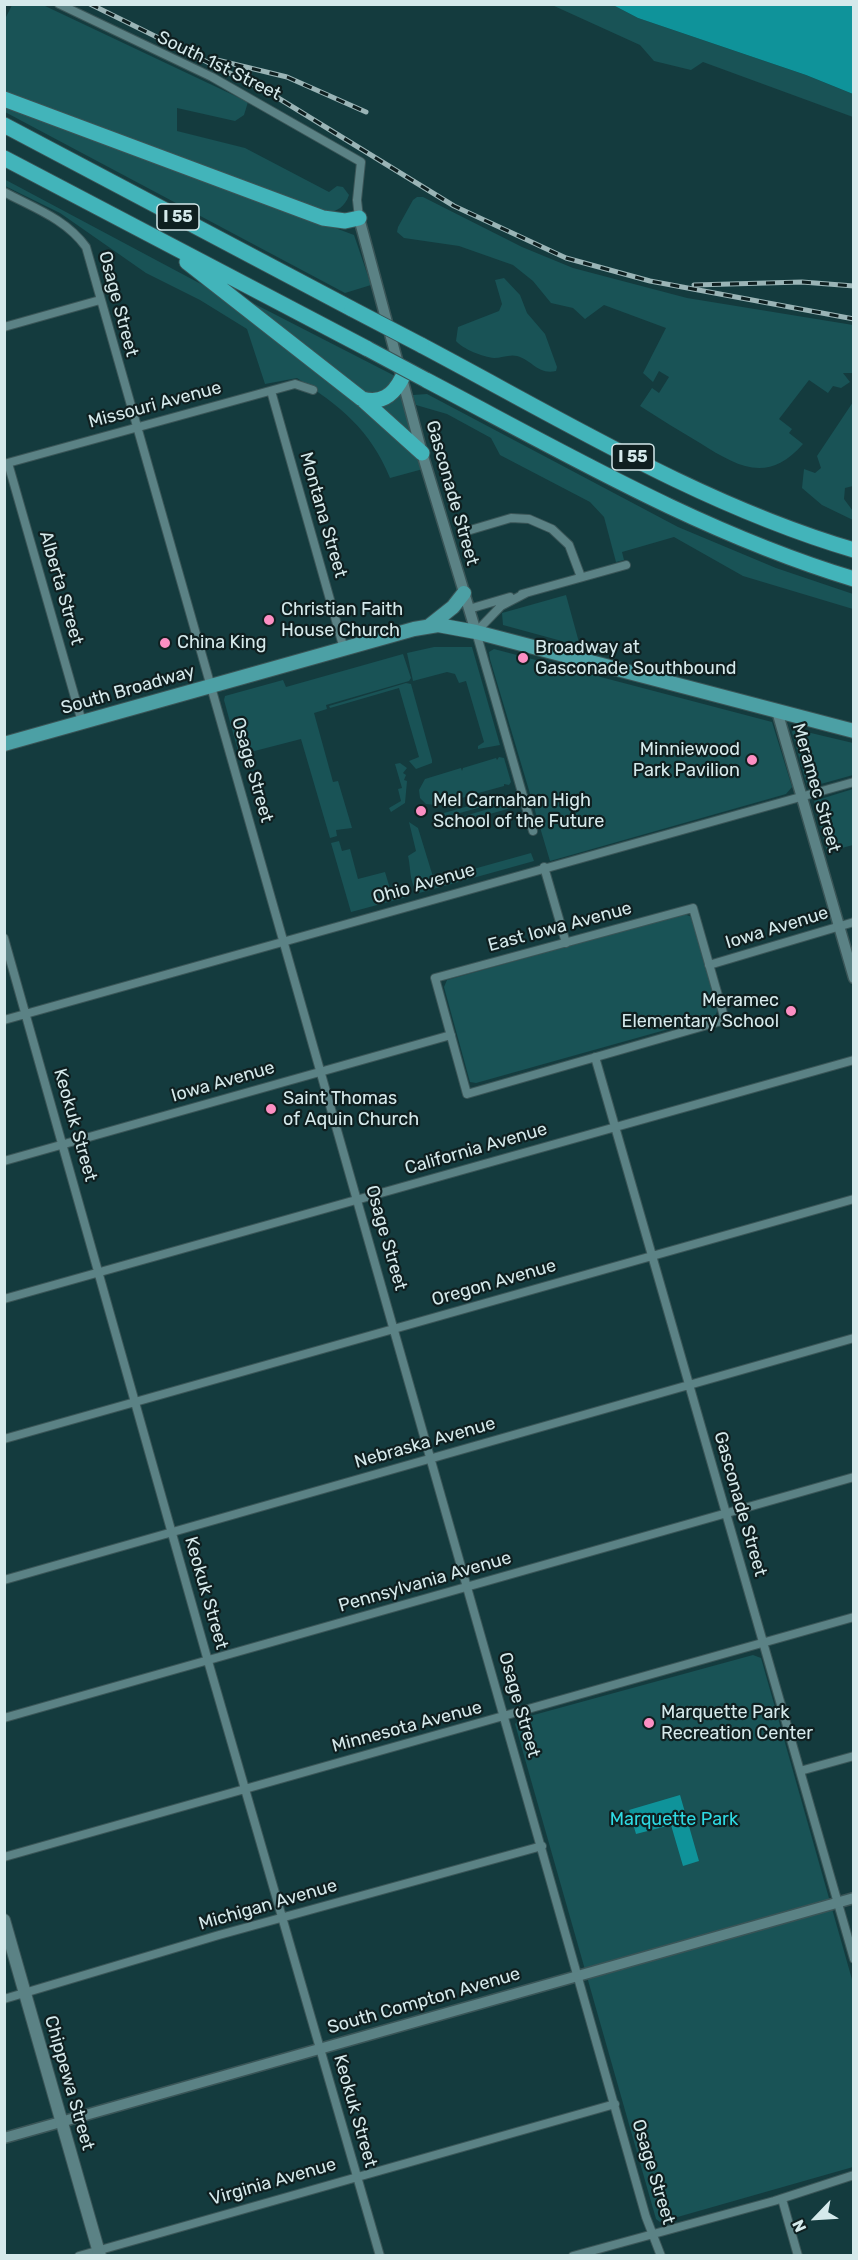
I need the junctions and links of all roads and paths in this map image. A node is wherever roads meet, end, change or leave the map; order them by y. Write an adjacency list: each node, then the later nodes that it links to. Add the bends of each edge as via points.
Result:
1 (59, 4): 5 (street, South 1st Street, via 212,77)
2 (4, 99): 7 (highway, via 323,218)
3 (4, 125): 19 (highway, I 55, bridge, via 714,497)
4 (4, 158): 8 (highway, I 55)
5 (361, 162): 7 (street, Gasconade Street)
6 (4, 192): 9 (street, Osage Street, via 75,231 86,247)
7 (359, 218): 11 (street, Gasconade Street)
8 (159, 239): 14 (highway); 22 (highway, I 55, bridge, via 689,517 779,555)
9 (100, 300): 10 (street); 15 (street, Osage Street)
10 (4, 327)
11 (402, 378): 14 (highway, via 396,390 385,398); 16 (street, Gasconade Street)
12 (271, 390): 13 (street, Missouri Avenue, via 295,384); 15 (street, Missouri Avenue); 28 (street, Montana Street)
13 (313, 390)
14 (362, 399): 16 (highway)
15 (136, 428): 17 (street, Missouri Avenue); 29 (street, Osage Street)
16 (422, 453): 23 (street, Gasconade Street)
17 (6, 463): 31 (street, Alberta Street)
18 (467, 531): 21 (street, via 510,518 529,519 552,529 569,545)
19 (854, 550)
20 (626, 565): 21 (street)
21 (581, 577): 24 (street)
22 (854, 579)
23 (464, 593): 25 (street, Gasconade Street); 26 (main road)
24 (526, 593): 25 (street); 27 (street, via 501,606)
25 (469, 609): 27 (street, Gasconade Street)
26 (429, 626): 27 (main road, South Broadway); 28 (main road, South Broadway)
27 (476, 632): 30 (main road, South Broadway); 36 (street, Gasconade Street)
28 (344, 649): 29 (main road, South Broadway)
29 (211, 686): 31 (main road, South Broadway); 41 (street, Osage Street)
30 (777, 711): 32 (main road, South Broadway); 35 (street, Meramec Street)
31 (82, 722): 33 (main road, South Broadway)
32 (854, 731)
33 (4, 744)
34 (854, 782): 35 (street, Ohio Avenue)
35 (802, 797): 37 (street, Ohio Avenue); 39 (street, Meramec Street)
36 (533, 831)
37 (544, 867): 41 (street, Ohio Avenue); 42 (street)
38 (854, 922): 39 (street, Iowa Avenue)
39 (839, 927): 43 (street, Iowa Avenue); 44 (street, Meramec Street)
40 (4, 938): 45 (street, Keokuk Street)
41 (284, 941): 45 (street, Ohio Avenue); 50 (street, Osage Street)
42 (566, 943): 43 (street, East Iowa Avenue, via 693,908); 47 (street, East Iowa Avenue, via 435,978)
43 (709, 965): 48 (street, via 725,1020)
44 (854, 978)
45 (27, 1014): 46 (street, Ohio Avenue); 52 (street, Keokuk Street)
46 (4, 1020)
47 (451, 1035): 48 (street, via 467,1094); 50 (street, Iowa Avenue)
48 (595, 1057): 51 (street, Gasconade Street)
49 (854, 1060): 51 (street, California Avenue)
50 (321, 1071): 52 (street, Iowa Avenue); 55 (street, Osage Street)
51 (615, 1127): 55 (street, California Avenue); 56 (street, Gasconade Street)
52 (64, 1145): 53 (street, Iowa Avenue); 57 (street, Keokuk Street)
53 (4, 1161)
54 (854, 1198): 56 (street, Oregon Avenue)
55 (359, 1200): 57 (street, California Avenue); 59 (street, Osage Street)
56 (652, 1256): 59 (street, Oregon Avenue); 61 (street, Gasconade Street)
57 (99, 1272): 58 (street, California Avenue); 62 (street, Keokuk Street)
58 (4, 1299)
59 (395, 1329): 62 (street, Oregon Avenue); 64 (street, Osage Street)
60 (854, 1338): 61 (street, Nebraska Avenue)
61 (689, 1385): 64 (street, Nebraska Avenue); 66 (street, Gasconade Street)
62 (135, 1401): 63 (street, Oregon Avenue); 67 (street, Keokuk Street)
63 (4, 1438)
64 (432, 1458): 67 (street, Nebraska Avenue); 69 (street, Osage Street)
65 (854, 1477): 66 (street, Pennsylvania Avenue)
66 (726, 1514): 69 (street, Pennsylvania Avenue); 71 (street, Gasconade Street)
67 (172, 1532): 68 (street, Nebraska Avenue); 72 (street, Keokuk Street)
68 (4, 1580)
69 (469, 1587): 72 (street, Pennsylvania Avenue); 73 (street, Osage Street)
70 (854, 1617): 71 (street, Minnesota Avenue)
71 (763, 1642): 73 (street, Minnesota Avenue); 76 (street, Gasconade Street)
72 (208, 1661): 74 (street, Pennsylvania Avenue); 77 (street, Keokuk Street)
73 (505, 1717): 77 (street, Minnesota Avenue); 78 (street, Osage Street)
74 (4, 1718)
75 (854, 1756): 76 (street)
76 (800, 1771): 81 (street, Gasconade Street)
77 (247, 1789): 79 (street, Minnesota Avenue); 82 (street, Keokuk Street)
78 (542, 1846): 82 (street, Michigan Avenue); 85 (street, Osage Street)
79 (4, 1857)
80 (854, 1898): 81 (street, South Compton Avenue)
81 (837, 1902): 84 (street, Gasconade Street); 85 (street, South Compton Avenue)
82 (284, 1918): 86 (street, Michigan Avenue); 88 (street, Keokuk Street)
83 (4, 1920): 86 (main road, Chippewa Street)
84 (854, 1959)
85 (578, 1975): 88 (street, South Compton Avenue); 89 (street, Osage Street)
86 (25, 1993): 87 (street, Michigan Avenue); 90 (main road, Chippewa Street)
87 (4, 1999)
88 (320, 2048): 90 (street, South Compton Avenue); 93 (street, Keokuk Street)
89 (615, 2104): 93 (street, Virginia Avenue); 95 (street, Osage Street)
90 (62, 2122): 91 (street, South Compton Avenue); 96 (main road, Chippewa Street)
91 (4, 2138)
92 (854, 2175): 94 (street)
93 (357, 2176): 96 (street, Virginia Avenue, via 162,2230); 98 (street, Keokuk Street)
94 (782, 2199): 95 (street); 101 (street)
95 (652, 2232): 99 (street); 100 (street, Osage Street)
96 (100, 2253): 97 (street, Virginia Avenue)
97 (80, 2256)
98 (380, 2256)
99 (573, 2256)
100 (661, 2256)
101 (798, 2256)

